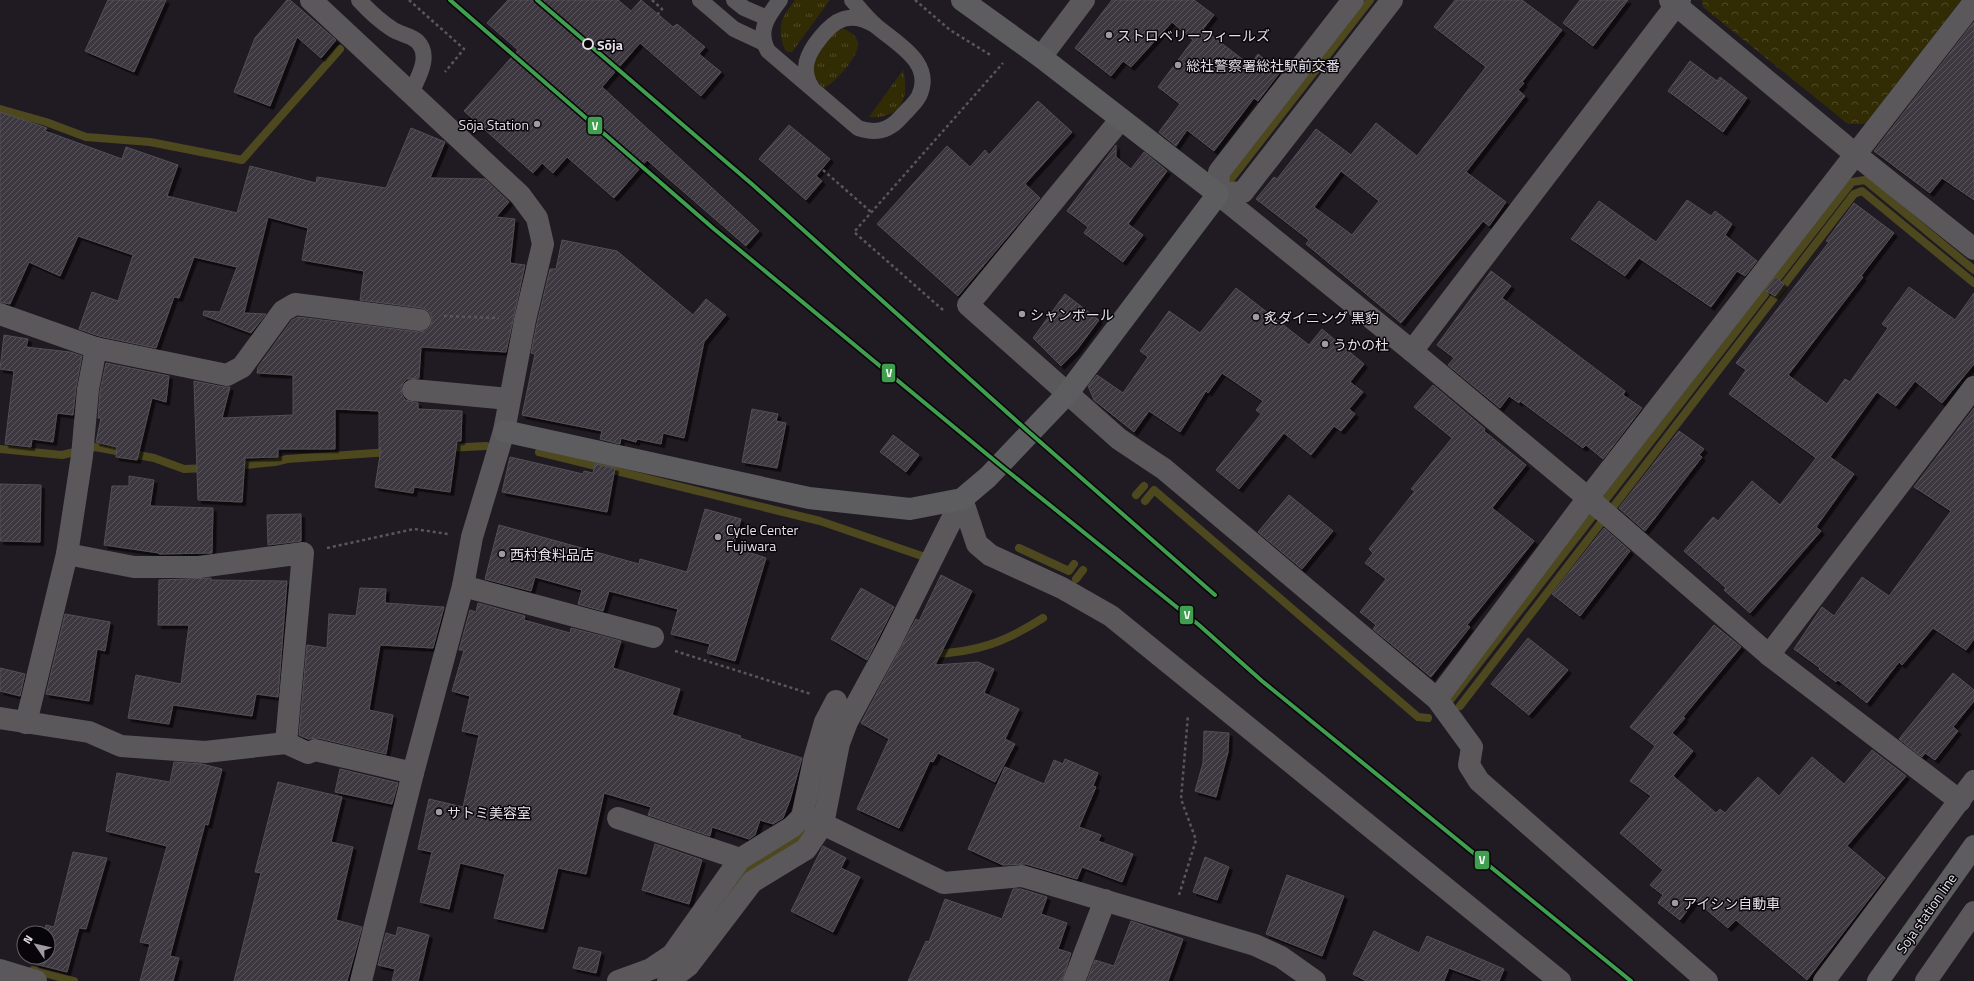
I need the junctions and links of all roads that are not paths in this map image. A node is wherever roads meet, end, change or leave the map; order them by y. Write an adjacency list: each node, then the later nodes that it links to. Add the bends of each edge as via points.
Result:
1 (311, 0): 18 (street)
2 (359, 0): 18 (lane, via 392,30 416,40 423,50 423,68)
3 (700, 0): 15 (lane, via 734,29)
4 (734, 0): 13 (lane, via 744,8)
5 (780, 0): 13 (lane)
6 (852, 0): 14 (lane)
7 (962, 0): 16 (street)
8 (1084, 0): 16 (street)
9 (1353, 0): 21 (street, via 1220,172)
10 (1392, 0): 21 (street, via 1243,192)
11 (1675, 2): 20 (street); 26 (street)
12 (1974, 2): 20 (street)
13 (767, 18): 15 (lane)
14 (874, 24): 17 (lane, via 851,17 832,24 824,32 810,49 806,60 805,71); 17 (lane, via 910,54 922,72 922,85 918,97 899,120 891,127 880,131 858,128)
15 (764, 44): 17 (lane, via 773,58)
16 (1041, 57): 19 (street)
17 (813, 90)
18 (411, 93): 30 (street, via 520,195 537,218 543,244 524,320)
19 (1121, 120): 21 (street); 29 (street, via 968,305)
20 (1855, 154): 22 (street); 33 (street)
21 (1218, 194): 26 (street); 29 (street)
22 (1974, 249)
23 (0, 314): 25 (street)
24 (420, 320): 25 (street, via 295,304 283,311 242,367 227,375)
25 (96, 348): 34 (street, via 88,389)
26 (1412, 351): 33 (street)
27 (1974, 388): 37 (street)
28 (413, 390): 30 (street)
29 (1067, 394): 32 (street, via 988,477); 38 (street, via 1120,439 1164,469)
30 (509, 400): 31 (street)
31 (504, 431): 32 (street, via 809,498 910,510); 35 (street, via 472,537)
32 (962, 498): 48 (street, via 890,643 847,722 839,743); 60 (street, via 977,544 990,555 1062,588 1111,616)
33 (1598, 506): 37 (street); 38 (street)
34 (66, 554): 41 (street); 42 (street, via 134,567 199,567 303,554)
35 (462, 586): 36 (street); 43 (street)
36 (653, 637)
37 (1769, 654): 45 (street)
38 (1437, 699): 61 (street, via 1472,747 1469,765 1479,781)
39 (836, 702): 46 (street, via 824,722)
40 (0, 718): 41 (street)
41 (26, 723): 42 (street, via 89,732 128,747 205,752)
42 (286, 743): 43 (street, via 308,753 315,750)
43 (413, 773): 56 (street)
44 (1974, 781): 45 (street)
45 (1960, 801): 62 (street)
46 (802, 817): 48 (street); 50 (street, via 792,828)
47 (618, 818): 50 (street)
48 (823, 824): 51 (street, via 944,883 1022,876); 54 (street, via 806,849 752,882 688,966)
49 (1974, 846): 63 (street, Soja station line)
50 (740, 859): 54 (street)
51 (1105, 900): 58 (street); 59 (street, via 1255,945 1281,958)
52 (1974, 912): 64 (street)
53 (0, 970): 55 (street)
54 (659, 977): 57 (street)
55 (36, 981)
56 (361, 981)
57 (618, 981)
58 (1074, 981)
59 (1315, 981)
60 (1560, 981)
61 (1707, 981)
62 (1824, 981)
63 (1878, 981)
64 (1926, 981)

